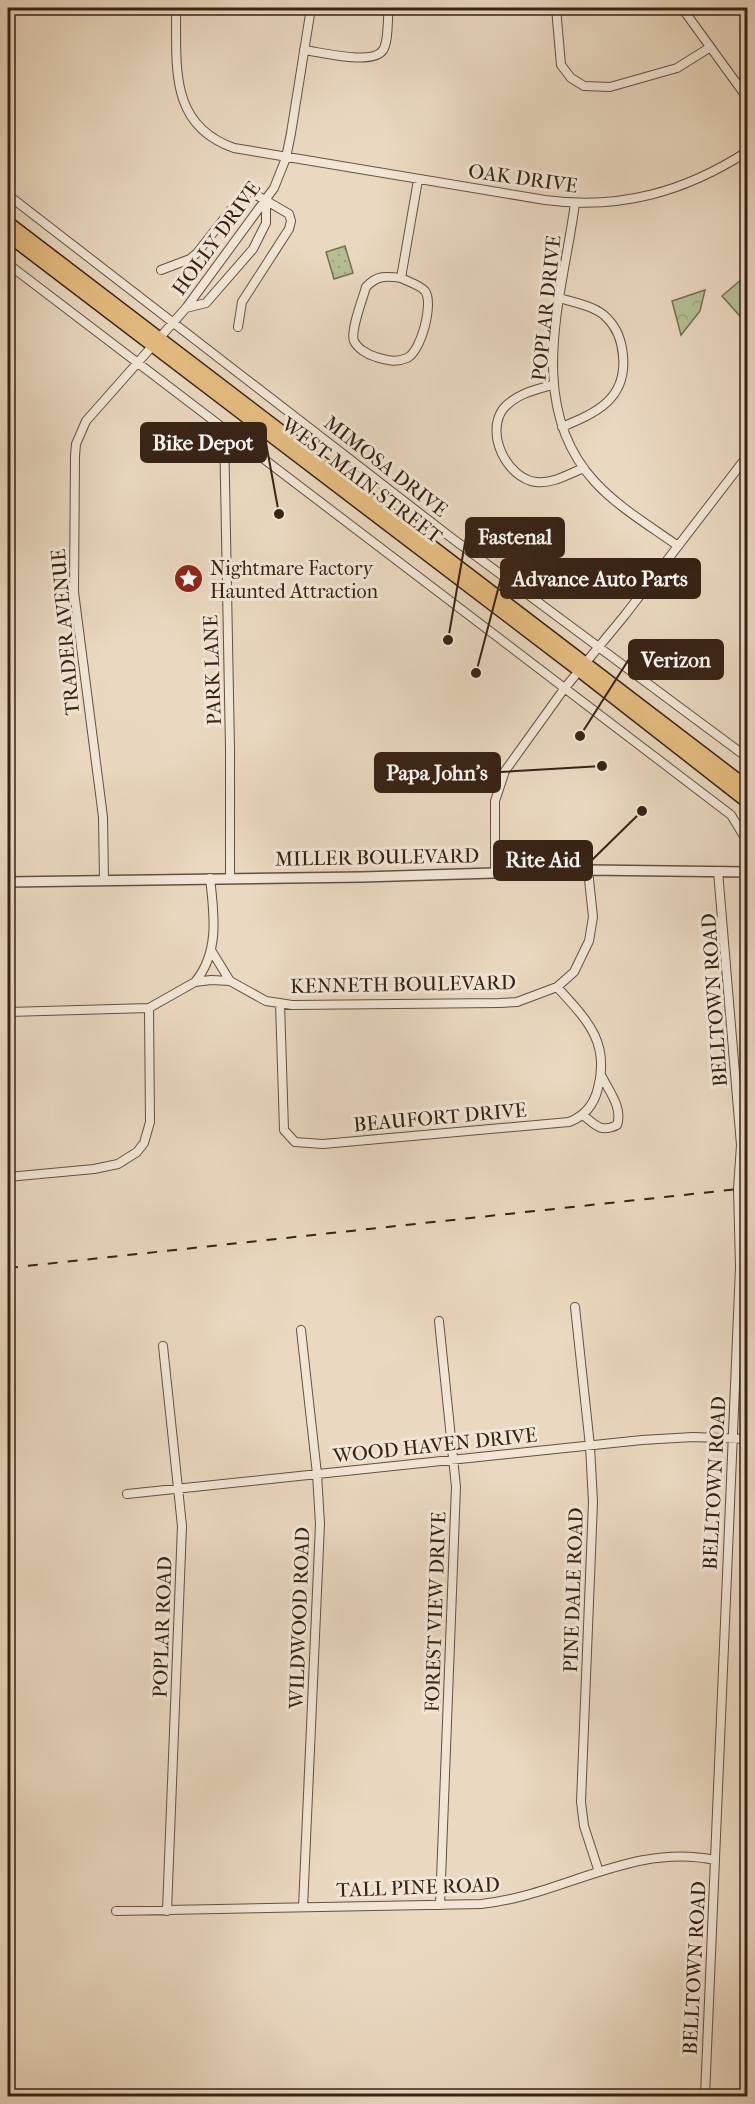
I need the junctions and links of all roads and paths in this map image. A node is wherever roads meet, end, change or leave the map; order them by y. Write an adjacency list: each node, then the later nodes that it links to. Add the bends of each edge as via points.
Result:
1 (176, 8): 10 (street, OAK DRIVE, via 178,83 191,118 217,142)
2 (311, 8): 7 (street, HOLLY DRIVE)
3 (388, 8): 7 (street, via 385,49 379,55 368,59)
4 (556, 8): 6 (street, via 561,64 571,78 584,86 610,87 677,68)
5 (682, 8): 6 (street)
6 (709, 48): 8 (street)
7 (304, 50): 10 (street, HOLLY DRIVE)
8 (747, 99)
9 (747, 152): 14 (street, OAK DRIVE, via 674,190 617,201)
10 (286, 158): 11 (street, OAK DRIVE); 13 (street, HOLLY DRIVE)
11 (418, 180): 14 (street, OAK DRIVE); 19 (street)
12 (8, 195): 22 (street, MIMOSA DRIVE)
13 (266, 201): 18 (street, via 251,192 241,195 197,253); 21 (street, HOLLY DRIVE); 21 (street, via 266,223 253,249 206,303); 23 (street, via 289,214 291,221 242,302)
14 (575, 203): 20 (street, POPLAR DRIVE)
15 (8, 223): 24 (main road, WEST MAIN STREET)
16 (8, 235): 24 (main road, WEST MAIN STREET)
17 (8, 264): 25 (street)
18 (161, 270)
19 (401, 278): 19 (street, via 386,276 370,282 354,332 354,341 370,355 394,362 407,358 420,343 429,300 425,291)
20 (560, 298): 26 (street, POPLAR DRIVE); 28 (street, via 606,316 622,347 624,369 620,387 610,400 587,417)
21 (186, 308): 22 (street, HOLLY DRIVE)
22 (174, 323): 24 (street, HOLLY DRIVE); 32 (street, MIMOSA DRIVE, via 453,539)
23 (238, 327)
24 (157, 343): 25 (street, TRADER AVENUE); 33 (main road, WEST MAIN STREET)
25 (140, 363): 27 (street); 44 (street, TRADER AVENUE, via 86,421 75,456 74,592 103,817)
26 (552, 385): 28 (street, POPLAR DRIVE); 30 (street, via 523,393 502,411 497,426 502,455 521,477 536,482 554,481)
27 (224, 427): 34 (street); 42 (street, PARK LANE)
28 (562, 427): 30 (street, POPLAR DRIVE)
29 (747, 455): 31 (street)
30 (584, 468): 31 (street, POPLAR DRIVE, via 614,499)
31 (678, 546): 32 (street)
32 (598, 645): 33 (street); 35 (street, MIMOSA DRIVE)
33 (582, 666): 34 (street); 36 (main road, WEST MAIN STREET); 37 (main road, WEST MAIN STREET)
34 (564, 689): 39 (street, via 731,815 746,838); 41 (street, via 513,757 501,780 493,819)
35 (747, 758)
36 (747, 788)
37 (747, 802)
38 (588, 870): 40 (street, MILLER BOULEVARD); 41 (street, MILLER BOULEVARD); 49 (street, KENNETH BOULEVARD, via 593,917 590,941 574,972)
39 (747, 870): 40 (street, MILLER BOULEVARD)
40 (718, 872): 60 (street, BELLTOWN ROAD, via 741,1145)
41 (495, 873): 42 (street, MILLER BOULEVARD)
42 (230, 877): 43 (street, MILLER BOULEVARD)
43 (210, 878): 44 (street, MILLER BOULEVARD); 46 (street, via 214,930)
44 (105, 880): 45 (street, MILLER BOULEVARD)
45 (8, 882)
46 (211, 950): 47 (street); 48 (street)
47 (195, 981): 48 (street, KENNETH BOULEVARD); 51 (street)
48 (230, 981): 50 (street, KENNETH BOULEVARD, via 266,1001)
49 (557, 987): 50 (street, KENNETH BOULEVARD, via 517,1002); 53 (street, via 597,1037 602,1055)
50 (280, 1003): 54 (street, BEAUFORT DRIVE, via 282,1121 284,1130 296,1142 323,1144 569,1122)
51 (149, 1008): 52 (street); 55 (street, via 150,1122 137,1152 118,1164 94,1169)
52 (8, 1012)
53 (601, 1075): 54 (street, via 595,1098); 54 (street, via 619,1109 617,1125 601,1129)
54 (583, 1115)
55 (8, 1177)
56 (575, 1307): 62 (street, PINE DALE ROAD)
57 (439, 1321): 63 (street, FOREST VIEW DRIVE)
58 (301, 1330): 64 (street, WILDWOOD ROAD)
59 (163, 1346): 65 (street, POPLAR ROAD)
60 (733, 1438): 61 (street, WOOD HAVEN DRIVE); 62 (street, WOOD HAVEN DRIVE, via 657,1439); 67 (street, BELLTOWN ROAD)
61 (747, 1439)
62 (590, 1446): 63 (street, WOOD HAVEN DRIVE); 68 (street, PINE DALE ROAD, via 593,1502 580,1789 584,1826)
63 (452, 1460): 64 (street, WOOD HAVEN DRIVE); 69 (street, FOREST VIEW DRIVE, via 455,1527)
64 (317, 1474): 65 (street, WOOD HAVEN DRIVE); 70 (street, WILDWOOD ROAD, via 320,1524)
65 (179, 1488): 66 (street, WOOD HAVEN DRIVE); 72 (street, POPLAR ROAD, via 182,1550)
66 (127, 1494)
67 (715, 1860): 68 (street, TALL PINE ROAD, via 653,1858); 73 (street, BELLTOWN ROAD)
68 (599, 1872): 69 (street, TALL PINE ROAD, via 506,1901)
69 (440, 1905): 70 (street, TALL PINE ROAD)
70 (303, 1907): 72 (street, TALL PINE ROAD)
71 (116, 1911): 72 (street, TALL PINE ROAD)
72 (167, 1911)
73 (705, 2097)

